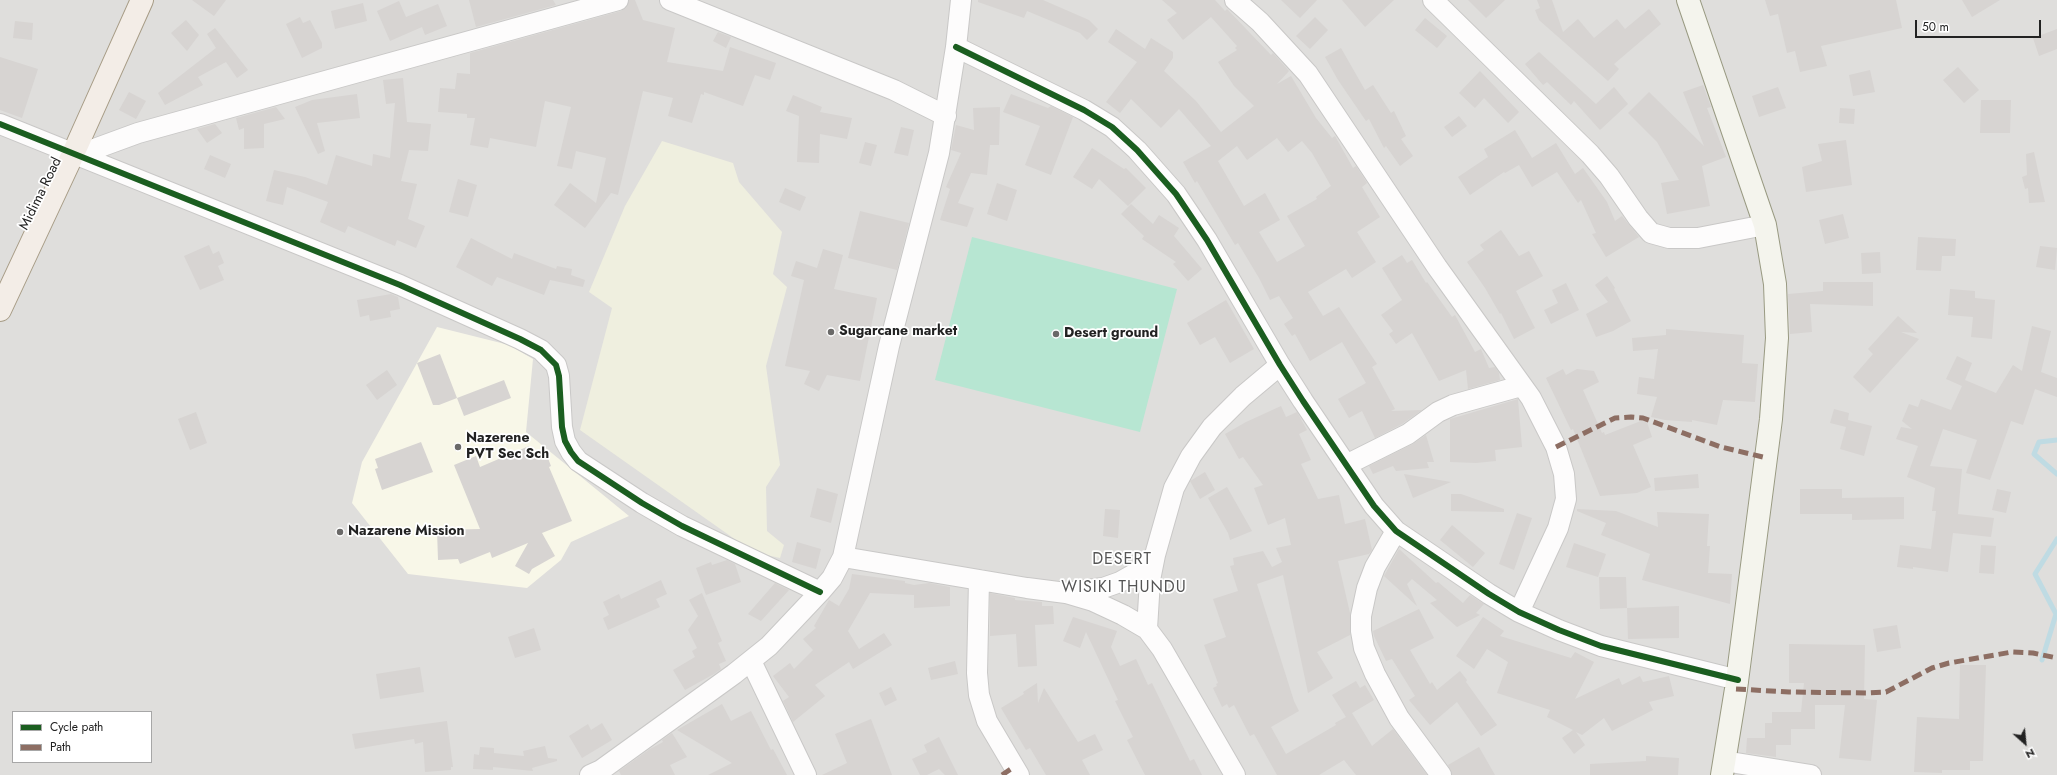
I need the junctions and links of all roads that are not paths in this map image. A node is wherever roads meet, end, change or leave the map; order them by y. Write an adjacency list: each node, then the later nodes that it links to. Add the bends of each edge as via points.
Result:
1 (142, 0): 11 (main road, Midima Road)
2 (618, 0): 11 (street, via 138,133)
3 (670, 0): 9 (street, via 894,90)
4 (961, 0): 8 (street)
5 (1235, 0): 15 (street, via 1260,22 1308,74 1437,267)
6 (1433, 0): 12 (street, via 1590,154 1638,218 1652,232 1669,238 1698,238)
7 (1688, 0): 12 (street)
8 (956, 47): 9 (street); 14 (street, via 1084,110 1112,127 1137,150 1176,194 1208,240)
9 (946, 116): 19 (street, via 921,226 889,346)
10 (0, 124): 11 (street)
11 (76, 154): 13 (main road, Midima Road); 21 (street, via 400,285 541,350 556,366 560,376 562,427 570,452 578,461 682,526)
12 (1765, 225): 26 (street, via 1775,284 1777,338 1767,458)
13 (0, 310)
14 (1280, 365): 16 (street); 18 (street, via 1217,422 1191,456 1174,488)
15 (1521, 386): 16 (street, via 1453,405 1438,412 1408,434); 23 (street, via 1531,398 1556,447 1564,474 1566,499 1558,528)
16 (1346, 465): 17 (street, via 1374,506)
17 (1396, 531): 23 (street); 32 (street, via 1375,567 1366,595 1361,616 1364,648 1395,712)
18 (1155, 555): 22 (street, via 1143,569 1120,582 1102,588); 24 (street, via 1150,580)
19 (843, 557): 20 (street); 21 (street, via 832,578)
20 (979, 580): 22 (street); 30 (street, via 979,695 987,721)
21 (820, 592): 25 (street, via 769,646)
22 (1066, 593): 24 (street, via 1093,601)
23 (1519, 612): 26 (street, via 1601,646)
24 (1147, 629): 31 (street, via 1162,649)
25 (751, 661): 28 (street, via 601,770); 29 (street)
26 (1738, 680): 27 (street)
27 (1723, 768): 33 (street)
28 (590, 775)
29 (806, 775)
30 (1019, 775)
31 (1235, 775)
32 (1442, 775)
33 (1811, 775)

